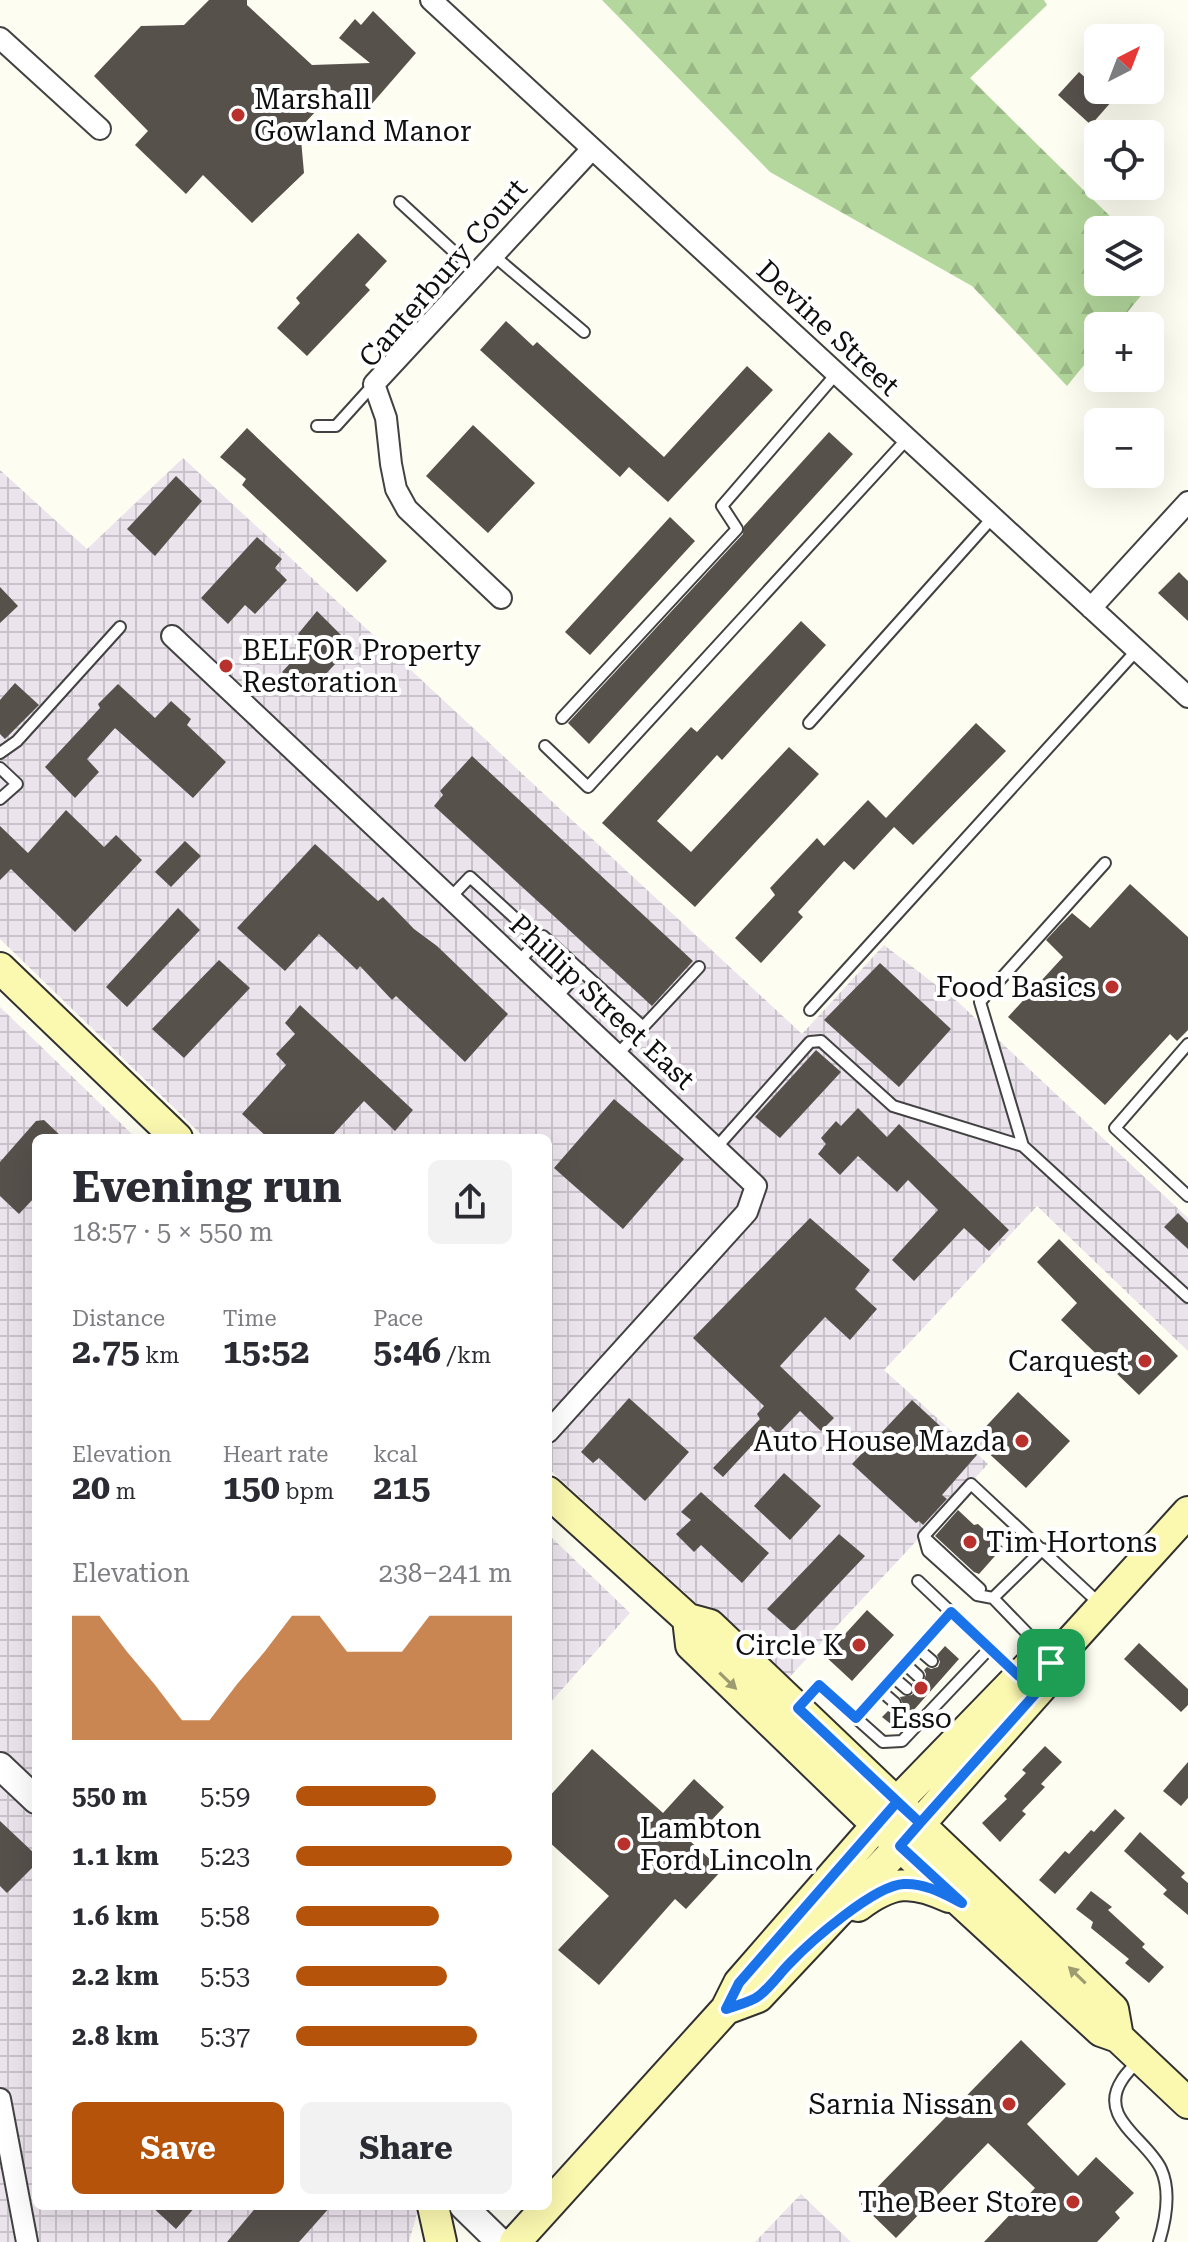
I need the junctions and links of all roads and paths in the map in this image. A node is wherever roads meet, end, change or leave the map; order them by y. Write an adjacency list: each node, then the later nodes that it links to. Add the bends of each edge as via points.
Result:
1 (431, 0): 4 (street, Devine Street)
2 (0, 38): 3 (street)
3 (100, 129)
4 (592, 149): 6 (street, Canterbury Court); 9 (street, Devine Street)
5 (400, 202): 7 (lane)
6 (493, 255): 7 (street, Canterbury Court); 8 (lane)
7 (476, 272): 10 (street, Canterbury Court)
8 (584, 332)
9 (837, 373): 12 (street, Devine Street); 21 (lane, via 722,506 737,529)
10 (374, 384): 11 (lane, via 336,426); 15 (street, Canterbury Court, via 386,418 396,489 407,509)
11 (317, 426)
12 (907, 439): 14 (street, Devine Street); 23 (lane, via 588,787)
13 (1188, 502): 16 (street)
14 (993, 517): 16 (street, Devine Street); 22 (lane)
15 (501, 598)
16 (1091, 608): 19 (street, Devine Street)
17 (120, 627): 24 (lane, via 17,741)
18 (172, 636): 28 (street, Phillip Street East)
19 (1137, 649): 20 (street, Devine Street); 35 (lane)
20 (1188, 697)
21 (562, 718)
22 (809, 723)
23 (545, 746)
24 (0, 753)
25 (0, 768): 26 (lane, via 17,784)
26 (0, 799)
27 (1105, 863): 40 (lane, via 980,1002)
28 (450, 898): 29 (lane, via 470,877); 30 (street, Phillip Street East)
29 (539, 940): 30 (lane); 33 (lane, via 543,936)
30 (518, 962): 34 (street, Phillip Street East)
31 (699, 967): 36 (lane)
32 (0, 968): 39 (main road)
33 (581, 970): 34 (lane); 36 (lane)
34 (556, 998): 38 (street, Phillip Street East)
35 (810, 1010)
36 (643, 1027): 38 (lane)
37 (1188, 1044): 42 (lane, via 1115,1128)
38 (617, 1055): 41 (street, Phillip Street East)
39 (173, 1134)
40 (1023, 1146): 41 (lane, via 893,1106 821,1041 810,1042); 43 (lane)
41 (716, 1148): 44 (street, Phillip Street East, via 756,1186 747,1212)
42 (1188, 1196)
43 (1188, 1297)
44 (552, 1428)
45 (552, 1496): 52 (main road)
46 (1188, 1512): 50 (main road)
47 (1043, 1549): 49 (lane); 49 (lane, via 971,1484 924,1536 980,1589 977,1595); 50 (lane)
48 (918, 1581): 51 (lane)
49 (993, 1598): 56 (lane)
50 (1102, 1607): 56 (main road)
51 (951, 1612): 53 (lane); 54 (lane)
52 (688, 1619): 70 (main road, via 710,1625); 79 (main road, one-way to 79, via 691,1645)
53 (918, 1649): 55 (lane); 57 (lane)
54 (989, 1649): 60 (lane); 62 (lane)
55 (932, 1661)
56 (1052, 1661): 60 (main road, via 1030,1665); 80 (main road, via 1045,1683)
57 (905, 1664): 59 (lane); 61 (lane)
58 (946, 1674): 62 (lane)
59 (918, 1676)
60 (1019, 1676): 67 (main road)
61 (893, 1677): 63 (lane); 65 (lane)
62 (957, 1683): 66 (lane)
63 (907, 1689)
64 (933, 1689): 66 (lane)
65 (881, 1691): 69 (lane); 73 (lane)
66 (943, 1698): 71 (lane)
67 (997, 1699): 75 (main road, via 906,1773 882,1775); 78 (main road)
68 (921, 1702): 71 (lane)
69 (895, 1703)
70 (798, 1708): 73 (lane, via 819,1685); 75 (main road)
71 (931, 1711): 74 (lane)
72 (909, 1716): 74 (lane)
73 (856, 1718): 74 (lane, via 883,1742 902,1741)
74 (918, 1725)
75 (856, 1762): 78 (main road)
76 (0, 1766): 77 (street)
77 (32, 1796)
78 (897, 1802): 79 (main road); 80 (main road)
79 (877, 1825): 80 (main road); 83 (main road, via 739,1983)
80 (910, 1834): 81 (main road); 82 (main road); 84 (main road, one-way to 80, via 1113,2009)
81 (962, 1903): 82 (main road, via 916,1885 884,1889); 84 (main road, via 1101,2031)
82 (792, 1961): 83 (main road, via 758,1997)
83 (726, 2009): 88 (main road)
84 (1118, 2037): 85 (main road)
85 (1140, 2058): 87 (main road); 98 (lane, via 1121,2081 1116,2113 1150,2152 1167,2186)
86 (0, 2099): 94 (street)
87 (1188, 2103)
88 (631, 2115): 89 (main road); 90 (main road)
89 (552, 2171)
90 (552, 2201)
91 (434, 2210): 95 (main road)
92 (467, 2210): 96 (street)
93 (544, 2210): 97 (main road)
94 (27, 2242)
95 (441, 2242)
96 (500, 2242)
97 (515, 2242)
98 (1159, 2242)

